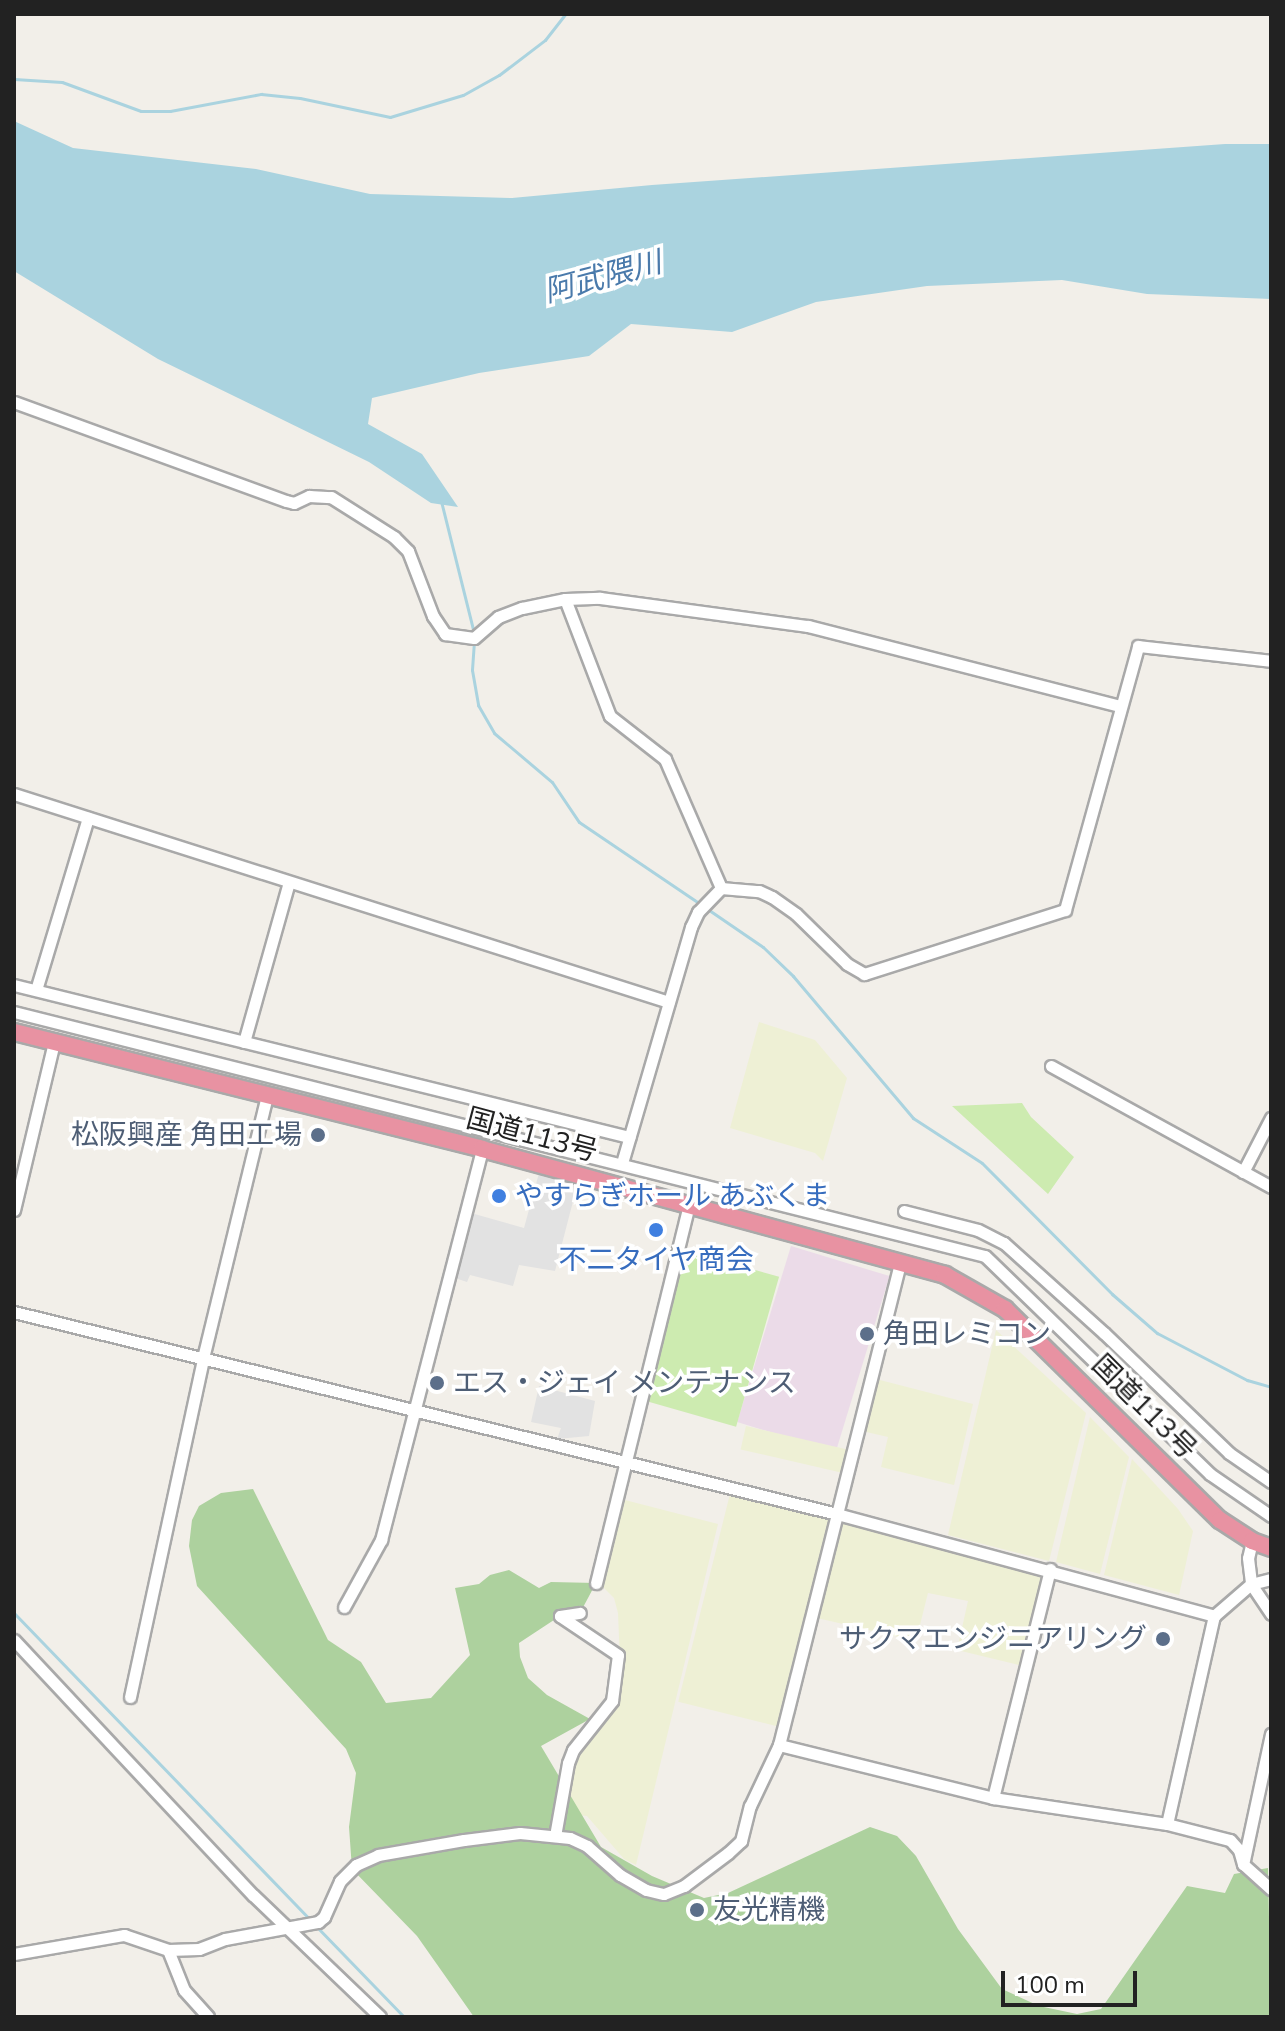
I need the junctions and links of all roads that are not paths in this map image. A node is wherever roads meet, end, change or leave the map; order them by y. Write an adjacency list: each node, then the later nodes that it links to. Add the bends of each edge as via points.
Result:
1 (14, 402): 2 (street, via 286,501 331,497 408,551 445,634 474,638 498,617)
2 (565, 599): 4 (street, via 600,598 808,626); 8 (street, via 610,716 665,759)
3 (1271, 661): 4 (street, via 1138,646)
4 (1120, 706): 8 (street, via 1065,910 864,974 772,897)
5 (14, 794): 6 (street)
6 (88, 818): 7 (street); 10 (street)
7 (289, 882): 11 (street); 15 (street)
8 (721, 888): 11 (street, via 691,927)
9 (14, 985): 10 (street)
10 (36, 990): 15 (street)
11 (669, 1002): 19 (street)
12 (14, 1012): 21 (street)
13 (14, 1032): 14 (highway, 国道113号)
14 (54, 1042): 17 (highway, 国道113号); 25 (street)
15 (244, 1042): 19 (street)
16 (1051, 1066): 22 (street)
17 (267, 1095): 20 (highway, 国道113号); 29 (street)
18 (1271, 1118): 22 (street)
19 (629, 1137): 21 (street)
20 (482, 1149): 24 (highway, 国道113号); 30 (street)
21 (622, 1163): 34 (street, via 985,1256 1210,1474)
22 (1243, 1172): 23 (street)
23 (1271, 1187)
24 (689, 1203): 27 (highway, 国道113号); 31 (street)
25 (14, 1210)
26 (904, 1211): 32 (street, via 978,1230 1004,1243 1229,1453)
27 (901, 1261): 33 (street); 35 (highway, 国道113号, via 945,1275 1005,1309 1209,1509)
28 (14, 1312): 29 (street)
29 (203, 1358): 30 (street); 46 (street)
30 (416, 1409): 31 (street); 41 (street, via 381,1540)
31 (625, 1461): 33 (street); 39 (street)
32 (1271, 1482)
33 (837, 1514): 37 (street); 48 (street)
34 (1271, 1516)
35 (1252, 1541): 36 (highway, 国道113号); 40 (street)
36 (1271, 1548)
37 (1050, 1569): 44 (street); 49 (street)
38 (1271, 1579): 40 (street)
39 (596, 1583)
40 (1251, 1584): 43 (street); 44 (street)
41 (344, 1607)
42 (580, 1613): 51 (street, via 560,1616 618,1655 615,1690 602,1717 573,1750)
43 (1271, 1614)
44 (1214, 1616): 50 (street)
45 (14, 1640): 54 (street)
46 (130, 1697)
47 (1271, 1734): 52 (street)
48 (779, 1745): 49 (street); 51 (street, via 750,1806 741,1841 684,1886 664,1894 646,1890 587,1846)
49 (993, 1798): 50 (street)
50 (1167, 1824): 52 (street, via 1230,1840)
51 (555, 1836): 54 (street, via 520,1833 378,1855 356,1865 340,1881 318,1922)
52 (1243, 1864): 53 (street)
53 (1271, 1889)
54 (284, 1927): 55 (street, via 199,1949); 58 (street)
55 (168, 1950): 56 (street, via 124,1935); 57 (street, via 184,1990)
56 (14, 1954)
57 (208, 2017)
58 (380, 2017)

